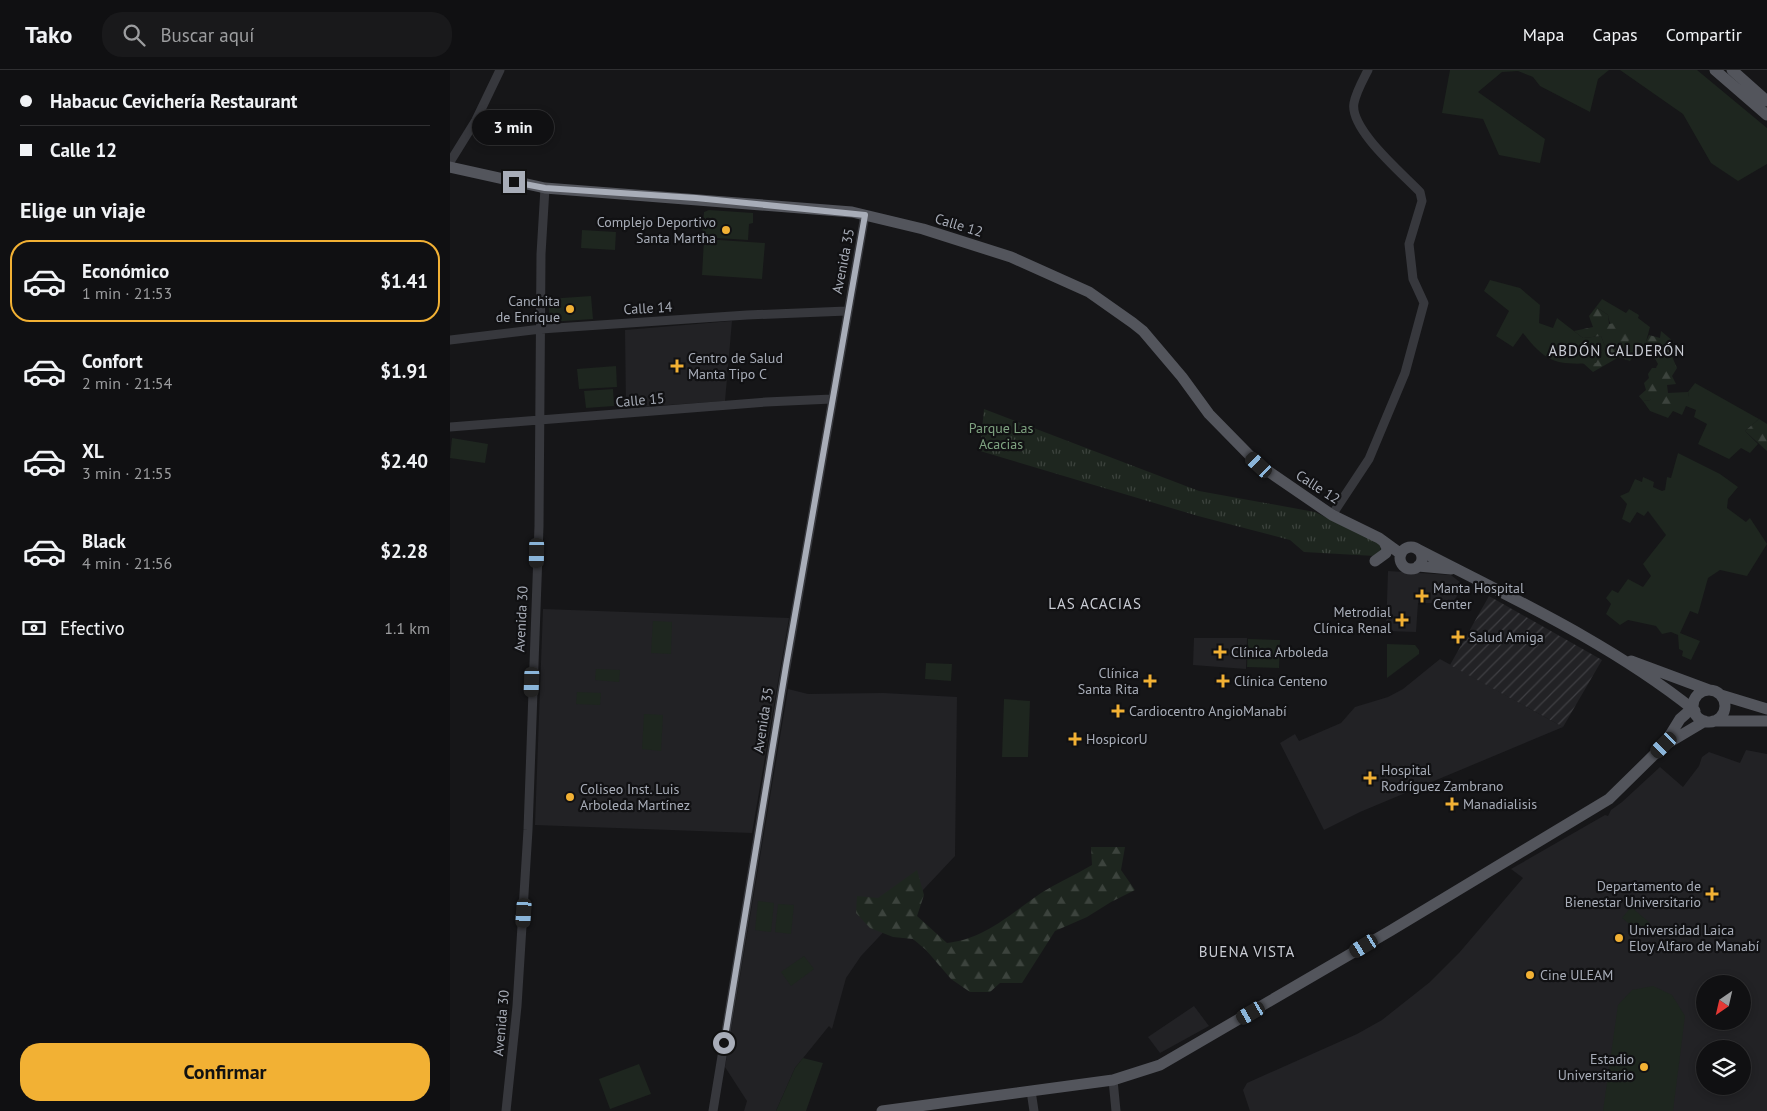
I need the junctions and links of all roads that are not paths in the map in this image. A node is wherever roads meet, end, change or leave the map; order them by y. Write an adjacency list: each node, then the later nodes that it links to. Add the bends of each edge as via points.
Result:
1 (500, 70): 7 (street, via 476,120)
2 (1368, 70): 17 (street, via 1353,104 1371,142 1420,192 1422,201 1409,244 1414,279 1424,303 1405,372 1369,459)
3 (1715, 70): 6 (main road)
4 (1732, 70): 5 (main road)
5 (1767, 101)
6 (1767, 115)
7 (450, 162)
8 (450, 167): 9 (main road, Calle 12)
9 (545, 188): 10 (main road, Calle 12, via 696,198); 12 (street, Avenida 30)
10 (865, 215): 11 (street, Avenida 35); 17 (main road, Calle 12, via 923,229 1011,257 1089,292 1143,331 1210,414 1259,465)
11 (847, 311): 12 (street, Calle 14); 14 (street, Avenida 35)
12 (541, 329): 13 (street, Calle 14); 15 (street, Avenida 30)
13 (450, 340)
14 (832, 399): 15 (street, Calle 15); 38 (street, Avenida 35)
15 (541, 421): 16 (street, Calle 15); 37 (street, Avenida 30, via 525,885)
16 (450, 427)
17 (1332, 515): 18 (main road, Calle 12)
18 (1363, 530): 19 (main road, Calle 12); 20 (main road, Calle 12)
19 (1384, 542): 21 (main road, Calle 12); 22 (main road, via 1386,554)
20 (1415, 548): 21 (main road, via 1404,549); 23 (main road, via 1422,557); 24 (main road, Calle 12)
21 (1401, 554): 23 (main road, via 1405,567)
22 (1374, 561)
23 (1418, 566): 24 (main road, Calle 12)
24 (1458, 570): 25 (main road, Calle 12)
25 (1625, 659): 26 (main road, Calle 12); 27 (main road, Calle 12)
26 (1708, 690): 28 (main road); 30 (main road, via 1696,697)
27 (1673, 693): 30 (main road, Calle 12); 31 (main road, via 1680,708)
28 (1721, 695): 29 (main road); 33 (main road, via 1725,708 1721,717)
29 (1767, 709)
30 (1694, 711): 31 (main road); 33 (main road, via 1698,717)
31 (1680, 719): 34 (main road)
32 (1767, 720): 33 (main road)
33 (1709, 721): 34 (main road)
34 (1664, 745): 35 (main road, via 1609,799 1576,821 1179,1055)
35 (1113, 1080): 36 (main road); 41 (street)
36 (1031, 1091): 39 (main road); 40 (street)
37 (506, 1111)
38 (713, 1111)
39 (886, 1111)
40 (1034, 1111)
41 (1116, 1111)

